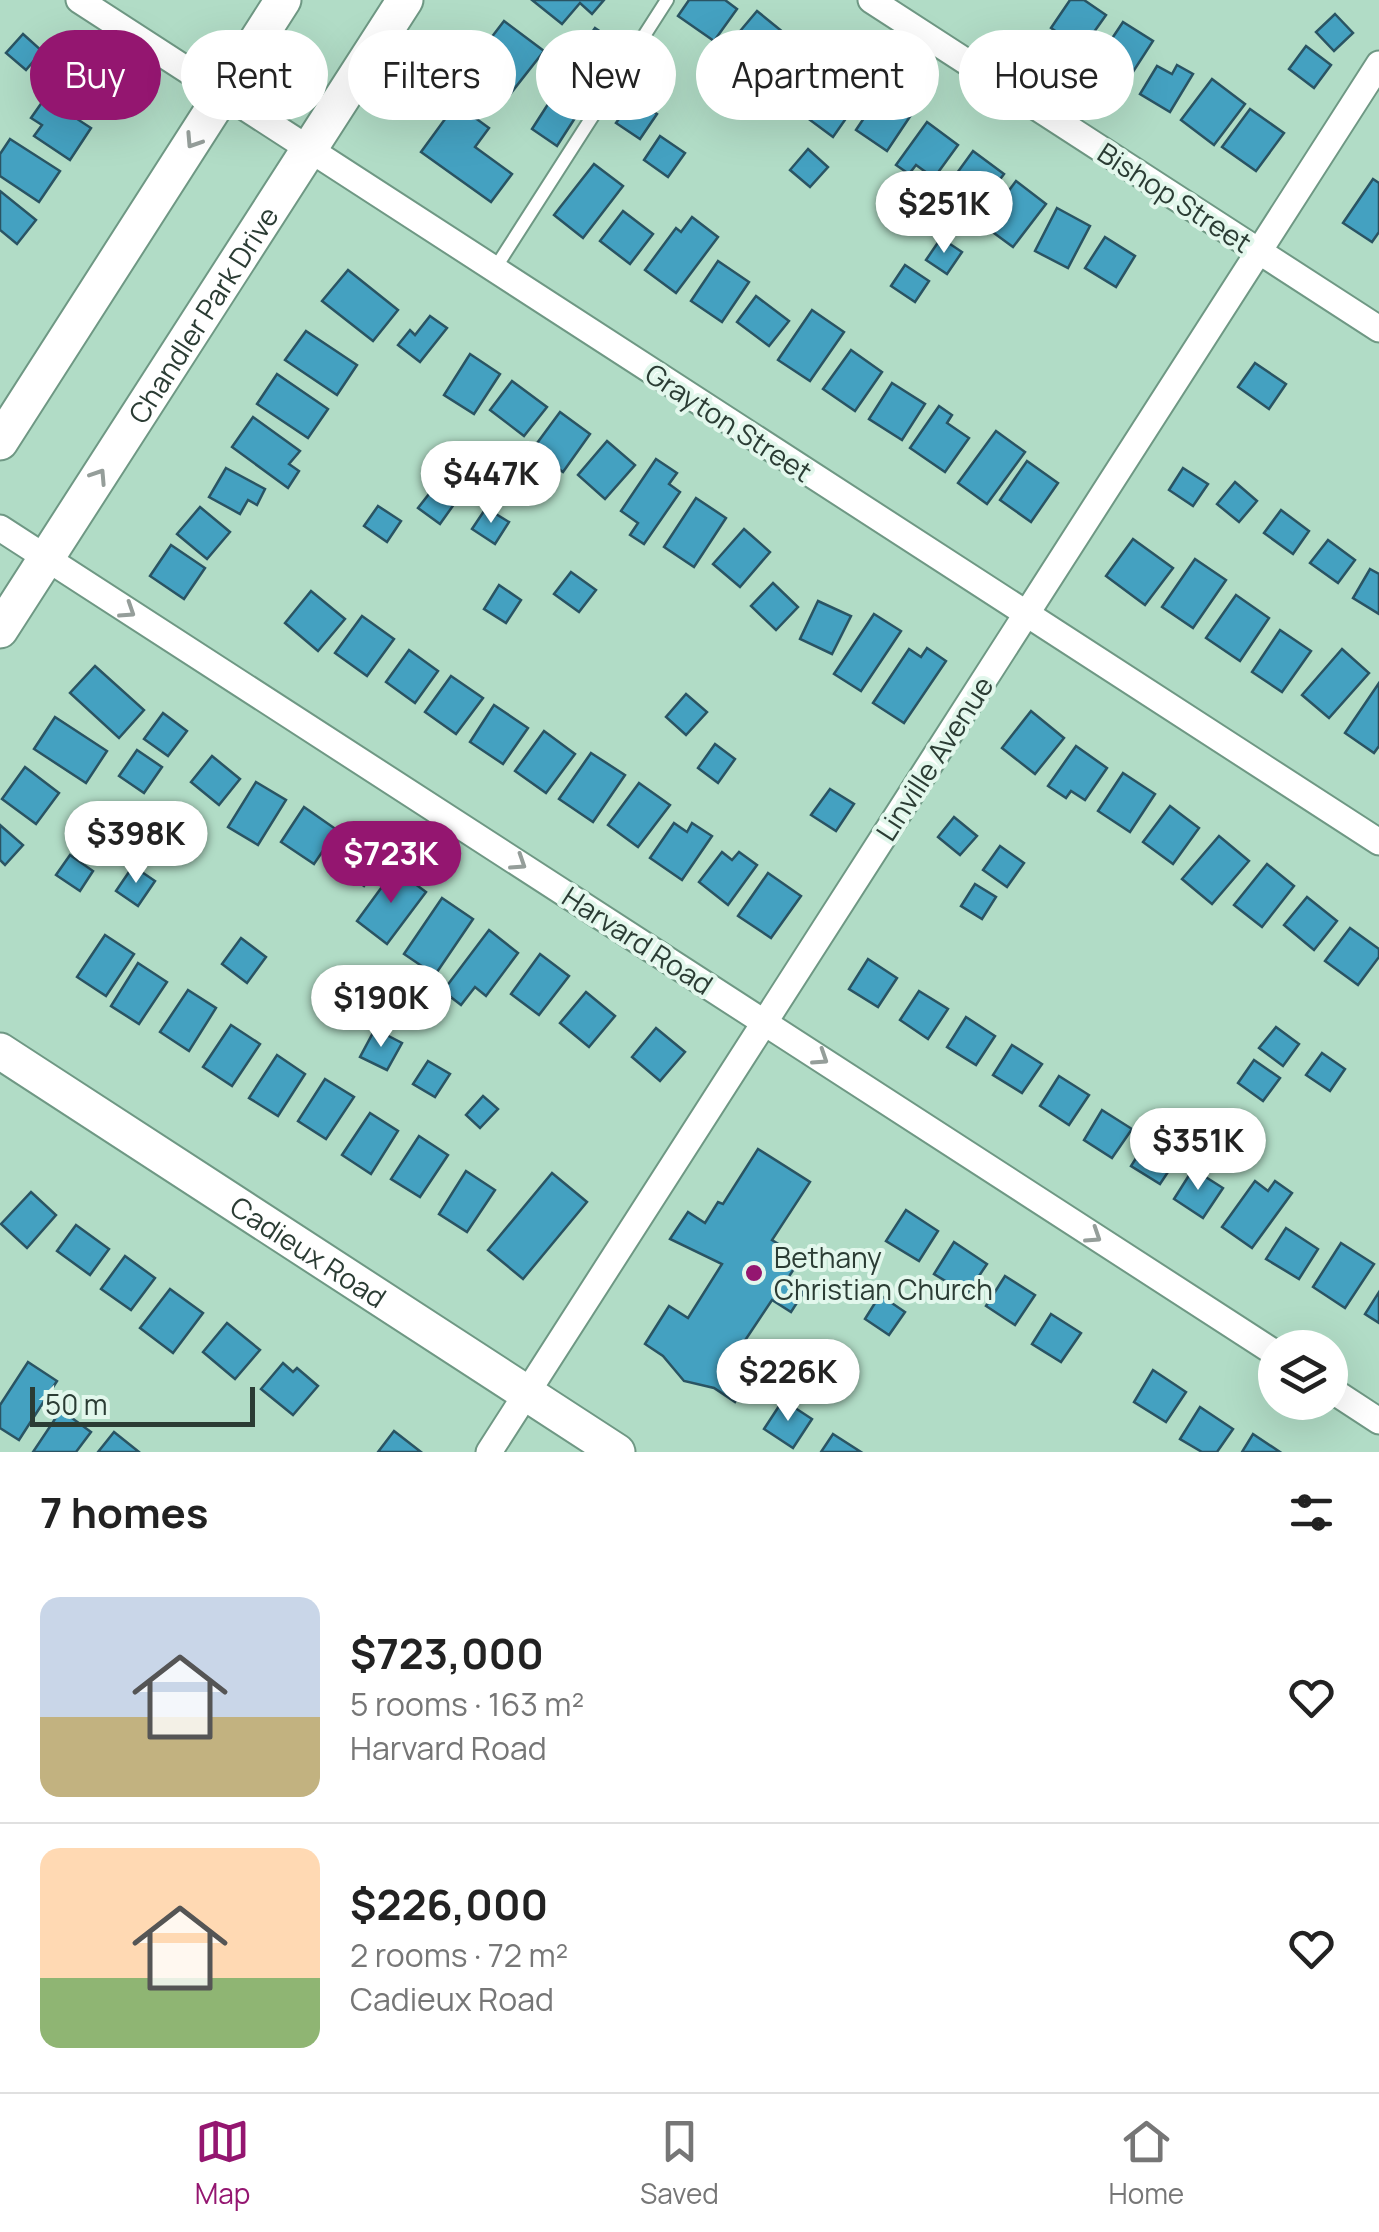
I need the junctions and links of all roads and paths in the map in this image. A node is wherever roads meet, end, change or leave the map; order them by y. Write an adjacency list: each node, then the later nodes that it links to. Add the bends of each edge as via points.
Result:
1 (79, 0): 8 (street, Grayton Street)
2 (283, 0): 6 (street)
3 (405, 0): 11 (street, Chandler Park Drive)
4 (667, 0): 13 (lane)
5 (871, 0): 12 (street, Bishop Street)
6 (264, 30)
7 (1379, 64): 12 (street, Linville Avenue)
8 (181, 67)
9 (205, 120): 15 (street, one-way to 15)
10 (262, 120): 11 (street, Grayton Street)
11 (309, 150): 13 (street, Grayton Street); 17 (street, Chandler Park Drive, one-way to 11)
12 (1258, 251): 14 (street, Bishop Street); 18 (street, Linville Avenue)
13 (494, 270): 18 (street, Grayton Street)
14 (1379, 330)
15 (0, 442)
16 (0, 528): 17 (street, Harvard Road)
17 (46, 558): 19 (street, Chandler Park Drive); 21 (street, Harvard Road, one-way to 21)
18 (1027, 614): 20 (street, Grayton Street); 21 (street, Linville Avenue)
19 (0, 630)
20 (1379, 842)
21 (764, 1022): 23 (street, Harvard Road, one-way to 23); 24 (street, Linville Avenue)
22 (0, 1051): 24 (street, Cadieux Road)
23 (1258, 1342)
24 (527, 1393): 27 (street, Linville Avenue); 28 (street, Cadieux Road)
25 (1348, 1401): 26 (street)
26 (1379, 1421)
27 (489, 1452)
28 (618, 1452)

